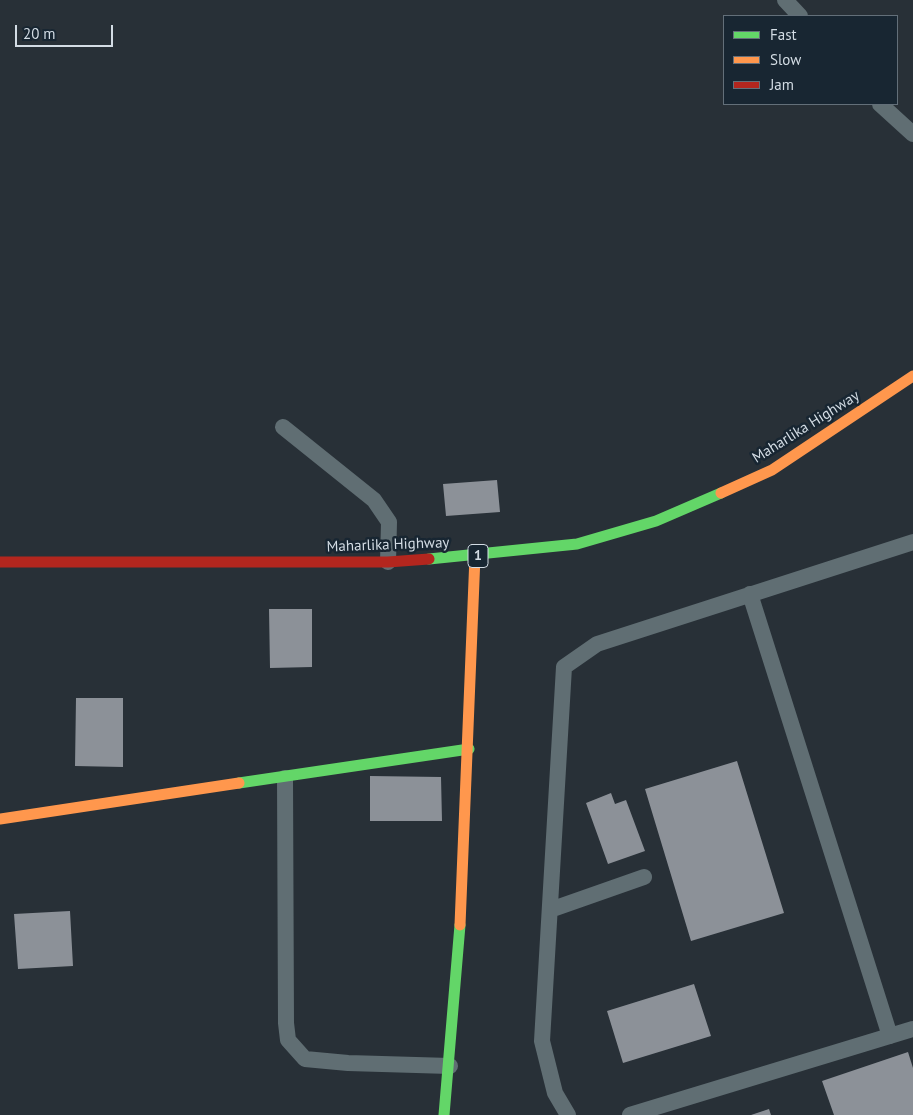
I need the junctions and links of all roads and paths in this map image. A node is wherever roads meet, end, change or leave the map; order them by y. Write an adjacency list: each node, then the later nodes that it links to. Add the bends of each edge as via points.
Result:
1 (785, 0): 2 (lane)
2 (799, 15)
3 (881, 105): 4 (lane)
4 (913, 134)
5 (913, 376): 8 (street, Maharlika Highway / 1, via 772,470 656,521 577,544)
6 (283, 426): 10 (lane, via 374,500 389,522)
7 (913, 542): 11 (lane)
8 (475, 556): 10 (street, Maharlika Highway / 1); 12 (street)
9 (0, 562): 10 (street, Maharlika Highway / 1)
10 (388, 562)
11 (750, 594): 16 (lane, via 597,644 564,666); 18 (lane)
12 (469, 749): 13 (street); 19 (street)
13 (285, 778): 14 (street); 19 (lane, via 288,1040 305,1058 348,1063)
14 (0, 819)
15 (644, 877): 16 (lane)
16 (550, 910): 21 (lane, via 542,1041 555,1093)
17 (913, 1029): 18 (lane)
18 (890, 1036): 22 (lane)
19 (450, 1066): 20 (street)
20 (444, 1115)
21 (568, 1115)
22 (630, 1115)

